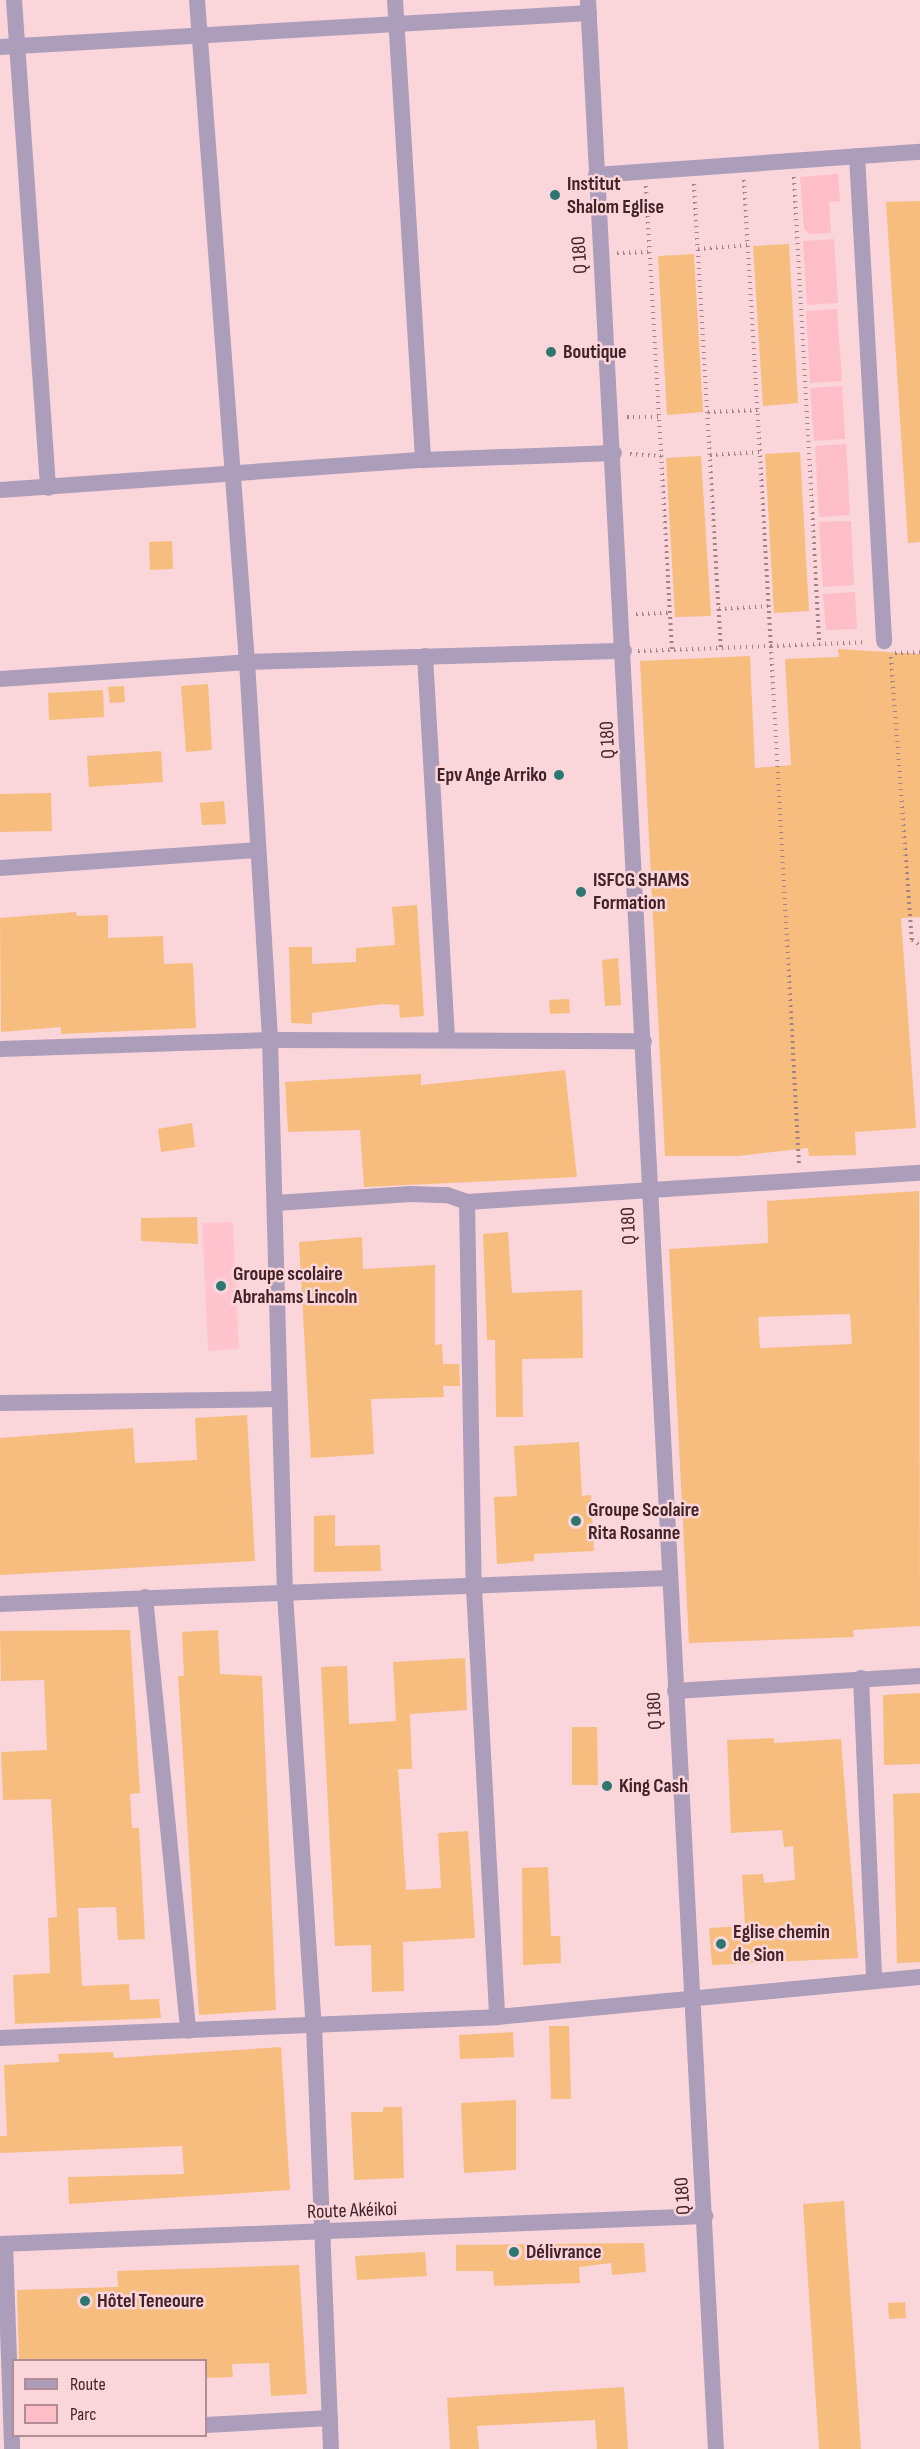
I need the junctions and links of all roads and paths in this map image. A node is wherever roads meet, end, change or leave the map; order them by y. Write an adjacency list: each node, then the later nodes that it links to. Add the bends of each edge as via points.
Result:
1 (14, 0): 7 (street)
2 (197, 0): 6 (street)
3 (395, 0): 5 (street)
4 (589, 7): 5 (street); 14 (street, Q 180)
5 (396, 23): 6 (street); 27 (street)
6 (199, 34): 7 (street); 28 (street)
7 (7, 46): 29 (street)
8 (920, 152): 9 (street)
9 (857, 156): 10 (street); 37 (street)
10 (793, 161): 11 (street); 35 (path)
11 (743, 165): 12 (street); 15 (path)
12 (693, 169): 13 (street); 16 (path)
13 (645, 173): 14 (street); 17 (path)
14 (596, 175): 18 (street, Q 180)
15 (748, 245): 16 (path); 19 (path)
16 (698, 249): 20 (path)
17 (650, 252): 18 (path); 21 (path)
18 (601, 254): 22 (street, Q 180)
19 (758, 410): 20 (path); 23 (path)
20 (708, 412): 25 (path)
21 (659, 417): 22 (path); 26 (path)
22 (611, 418): 24 (street, Q 180)
23 (760, 452): 25 (path); 31 (path)
24 (614, 453): 26 (path); 27 (street); 34 (street, Q 180)
25 (710, 455): 32 (path)
26 (661, 456): 33 (path)
27 (423, 460): 28 (street)
28 (233, 477): 29 (street); 43 (street)
29 (48, 488): 30 (street)
30 (0, 490)
31 (769, 606): 32 (path); 36 (path)
32 (719, 609): 38 (path)
33 (670, 613): 34 (path); 39 (path)
34 (621, 615): 40 (street, Q 180)
35 (819, 644): 36 (path); 37 (path)
36 (771, 645): 38 (path); 53 (path)
37 (888, 647): 41 (path); 47 (path, via 912,940)
38 (721, 648): 39 (path)
39 (672, 650): 40 (path)
40 (624, 651): 42 (street); 50 (street, Q 180)
41 (920, 652)
42 (425, 656): 43 (street); 49 (street)
43 (247, 662): 44 (street); 45 (street)
44 (0, 679)
45 (255, 850): 46 (street); 48 (street)
46 (0, 868)
47 (920, 945)
48 (270, 1040): 49 (street); 51 (street); 56 (street)
49 (447, 1040): 50 (street)
50 (644, 1041): 54 (street, Q 180)
51 (0, 1049)
52 (920, 1173): 53 (street)
53 (800, 1183): 54 (street)
54 (648, 1190): 55 (street); 59 (street, Q 180)
55 (467, 1202): 56 (street, via 447,1195 411,1194); 60 (street)
56 (276, 1203): 57 (street)
57 (279, 1399): 58 (street); 61 (street)
58 (0, 1403)
59 (668, 1578): 60 (street); 66 (street, Q 180)
60 (474, 1588): 61 (street); 70 (street)
61 (285, 1594): 62 (street); 71 (street)
62 (145, 1597): 63 (street); 72 (street)
63 (0, 1605)
64 (920, 1676): 65 (street)
65 (861, 1678): 66 (street); 68 (street)
66 (675, 1691): 69 (street, Q 180)
67 (920, 1977): 68 (street)
68 (874, 1980): 69 (street)
69 (692, 1999): 70 (street); 74 (street, Q 180)
70 (497, 2017): 71 (street)
71 (314, 2025): 72 (street); 75 (street)
72 (188, 2031): 73 (street)
73 (0, 2038)
74 (705, 2216): 75 (street, Route Akéikoi); 81 (street, Q 180)
75 (321, 2233): 76 (street, Route Akéikoi); 77 (street)
76 (3, 2244): 79 (street)
77 (330, 2418): 78 (street); 80 (street)
78 (207, 2425)
79 (12, 2439)
80 (331, 2449)
81 (716, 2449)

